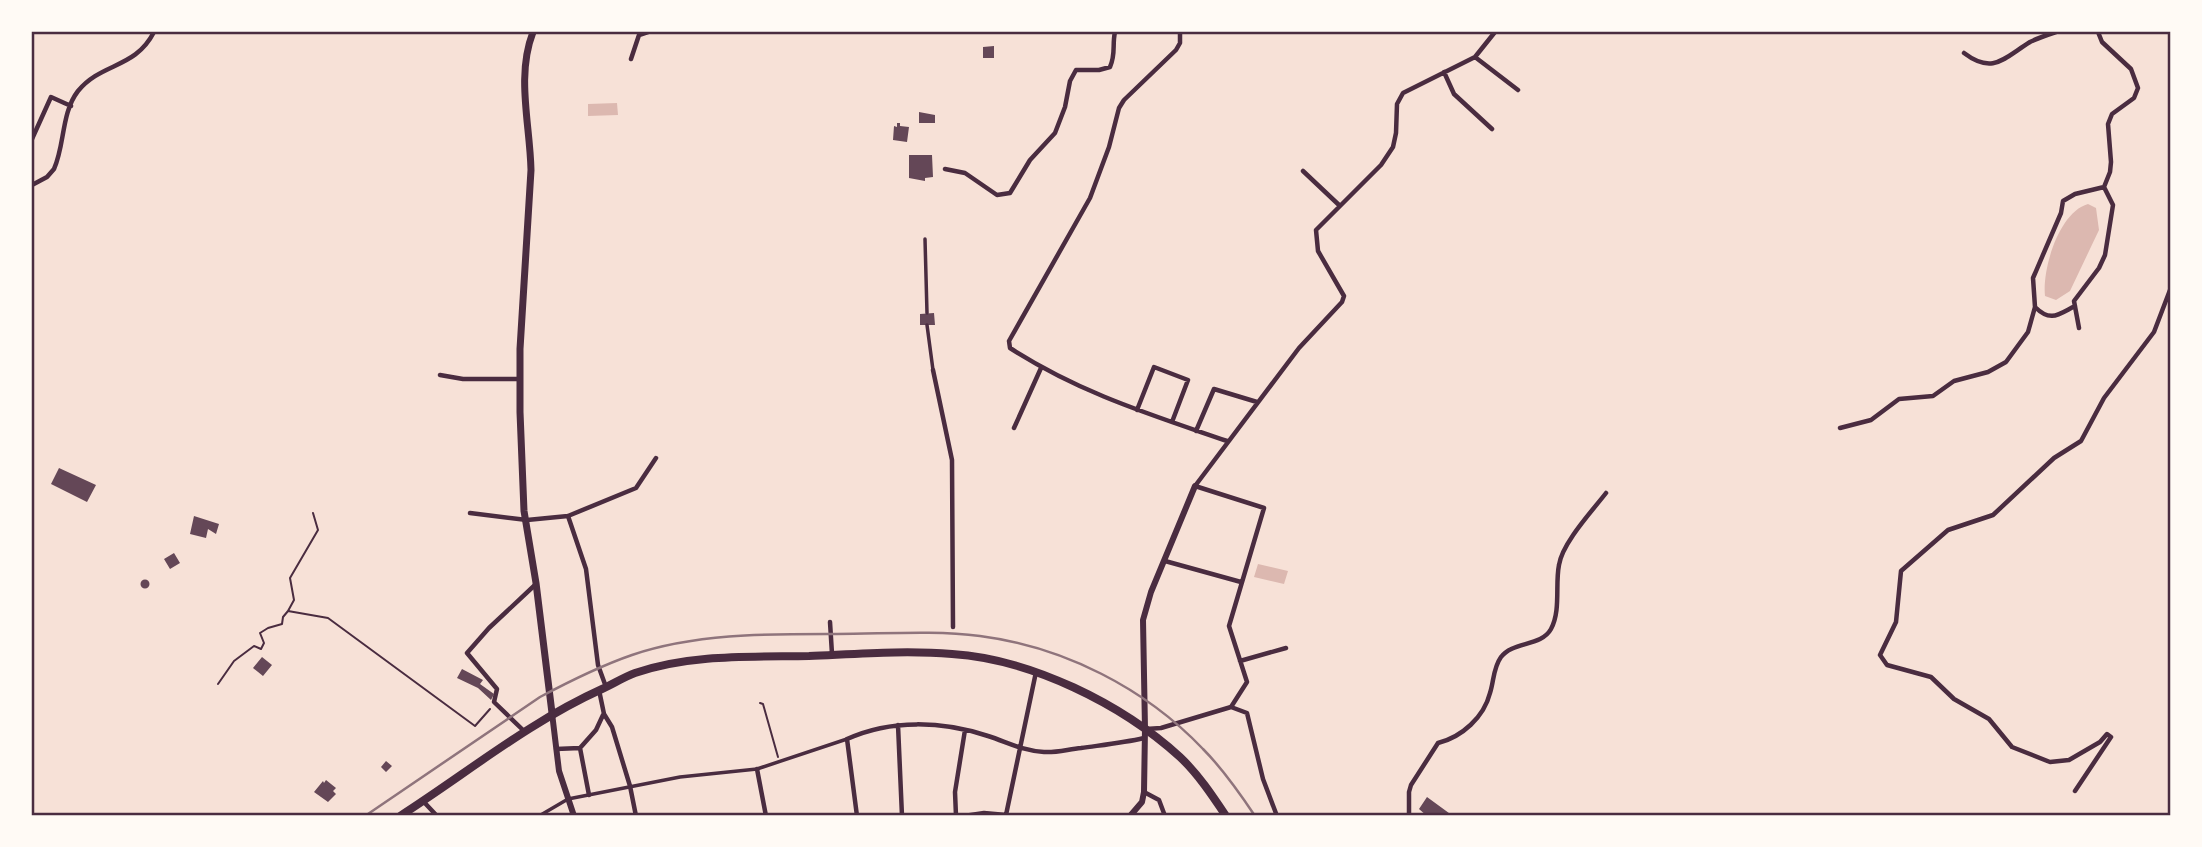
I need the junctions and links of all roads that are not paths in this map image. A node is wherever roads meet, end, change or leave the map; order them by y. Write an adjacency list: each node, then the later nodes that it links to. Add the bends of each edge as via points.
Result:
1 (154, 32): 14 (street, via 136,56 84,85)
2 (533, 32): 32 (main road, via 525,60 531,170)
3 (648, 32): 11 (street, via 639,35)
4 (1115, 32): 17 (street, via 1115,57 1110,67 1076,69 1055,133 1030,160 1010,193 997,195 965,173)
5 (1180, 32): 29 (street, via 1176,50 1119,108 1090,198 1009,341 1010,348)
6 (1495, 32): 10 (street)
7 (2056, 32): 9 (street, via 1993,63 1977,63)
8 (2098, 32): 20 (street, via 2102,42 2131,69 2138,88 2108,124 2111,162)
9 (1964, 53)
10 (1475, 57): 12 (street); 13 (street)
11 (631, 59)
12 (1444, 72): 15 (street, via 1454,94); 21 (street, via 1403,93 1397,104 1393,147)
13 (1518, 90)
14 (71, 106): 16 (street, via 51,97); 19 (street, via 54,169)
15 (1492, 129)
16 (32, 139)
17 (945, 169)
18 (1303, 171): 21 (street)
19 (32, 186)
20 (2104, 187): 24 (street, via 2113,205 2105,255); 25 (street, via 2063,201 2033,278)
21 (1339, 205): 33 (street, via 1315,230 1315,239 1344,296 1342,302)
22 (925, 239): 26 (street)
23 (2171, 290): 69 (street, via 2154,332 2104,398 2081,441 2054,458 1993,515 1948,530 1900,571 1896,622 1880,655 1887,665 1931,677 1954,699 1989,719 2012,747 2050,762 2069,760 2107,734 2110,737)
24 (2075, 306): 25 (street, via 2052,316); 28 (street)
25 (2035, 307): 37 (street, via 2028,332 2006,362 1954,381 1933,396 1899,399 1871,420)
26 (927, 313)
27 (927, 325): 30 (street)
28 (2079, 328)
29 (1041, 368): 34 (street); 36 (street)
30 (933, 370): 50 (street, via 952,460)
31 (440, 375): 32 (street)
32 (519, 379): 45 (main road)
33 (1257, 402): 38 (street, via 1214,389); 39 (street)
34 (1137, 410): 35 (street); 35 (street, via 1154,367 1188,380)
35 (1172, 422): 38 (street)
36 (1014, 428)
37 (1840, 428)
38 (1196, 430): 39 (street)
39 (1227, 441): 41 (street)
40 (656, 458): 44 (street, via 636,488)
41 (1195, 486): 46 (street); 47 (street, via 1264,508)
42 (1606, 493): 90 (street, via 1561,558 1552,628 1545,637 1508,650 1499,659 1480,714 1453,740 1438,743 1415,776 1409,792)
43 (470, 513): 45 (street)
44 (568, 516): 45 (street); 55 (street, via 586,569)
45 (527, 520): 48 (main road)
46 (1164, 562): 47 (street); 62 (street, via 1143,620)
47 (1241, 582): 53 (street, via 1229,626)
48 (536, 583): 57 (main road); 61 (street, via 467,653 496,689 494,702)
49 (830, 622): 52 (street)
50 (953, 627)
51 (1286, 648): 53 (street)
52 (832, 655): 54 (highway, via 952,651); 55 (highway, via 686,662 641,671)
53 (1240, 661): 56 (street, via 1247,682)
54 (1036, 672): 62 (highway, via 1090,696); 66 (street)
55 (602, 688): 57 (highway); 58 (street)
56 (1231, 707): 62 (street); 89 (street, via 1247,713)
57 (552, 713): 61 (highway); 65 (street)
58 (604, 714): 64 (street); 68 (street)
59 (898, 725): 60 (street); 63 (street, via 866,730); 83 (street)
60 (965, 730): 66 (street); 84 (street)
61 (524, 731): 73 (highway)
62 (1145, 734): 66 (street, via 1046,752); 70 (street); 88 (highway, via 1182,759)
63 (847, 739): 67 (street); 82 (street)
64 (580, 748): 65 (street); 71 (street)
65 (556, 749): 72 (street)
66 (1020, 749): 75 (street)
67 (757, 769): 68 (street); 81 (street)
68 (630, 786): 71 (street); 80 (street)
69 (2074, 791)
70 (1144, 792): 86 (street); 87 (street, via 1159,800)
71 (589, 795): 72 (street)
72 (568, 799): 78 (street); 79 (street)
73 (423, 800): 76 (highway); 77 (street)
74 (984, 814): 75 (street); 85 (street)
75 (1008, 815)
76 (400, 816)
77 (438, 816)
78 (539, 816)
79 (574, 816)
80 (636, 816)
81 (766, 816)
82 (857, 816)
83 (902, 816)
84 (956, 816)
85 (964, 816)
86 (1130, 816)
87 (1165, 816)
88 (1226, 816)
89 (1277, 816)
90 (1409, 816)

